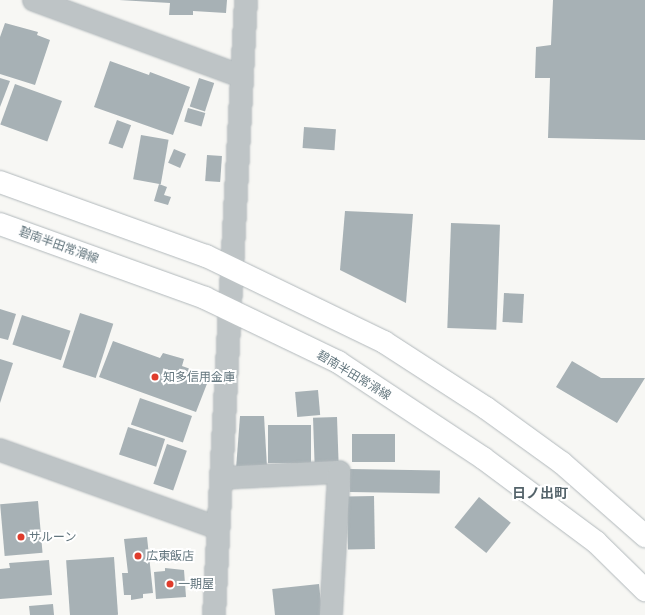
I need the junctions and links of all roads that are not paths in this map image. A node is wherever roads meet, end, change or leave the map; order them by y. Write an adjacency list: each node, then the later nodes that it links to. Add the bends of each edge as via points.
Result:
1 (34, 0): 3 (street)
2 (246, 0): 4 (street)
3 (86, 9): 4 (street)
4 (241, 76): 7 (street)
5 (0, 182): 7 (main road)
6 (0, 224): 8 (main road, 碧南半田常滑線)
7 (233, 267): 8 (street); 12 (main road, via 384,342 486,408 562,463)
8 (231, 309): 10 (street); 13 (main road, 碧南半田常滑線, via 338,362 483,458 596,542)
9 (0, 450): 11 (street)
10 (221, 478): 11 (street); 15 (street, via 339,472)
11 (218, 528): 14 (street)
12 (645, 536)
13 (645, 590)
14 (214, 615)
15 (331, 615)

